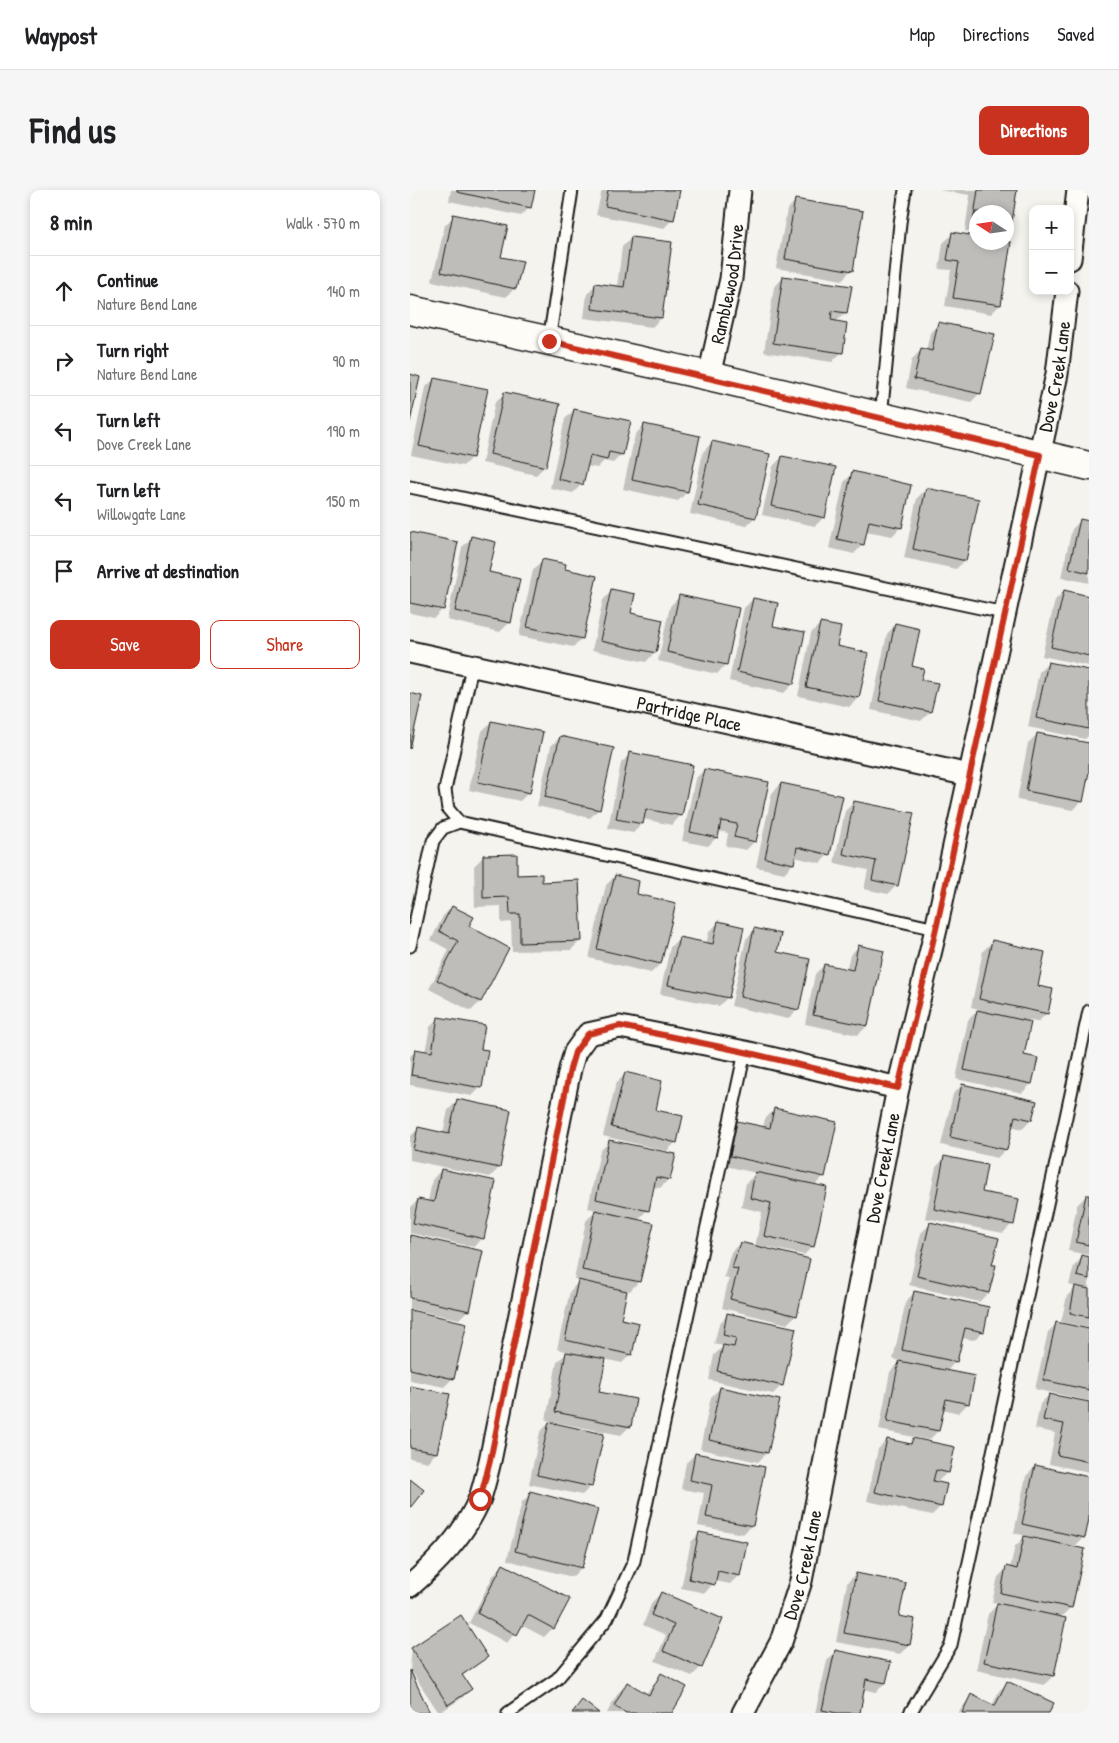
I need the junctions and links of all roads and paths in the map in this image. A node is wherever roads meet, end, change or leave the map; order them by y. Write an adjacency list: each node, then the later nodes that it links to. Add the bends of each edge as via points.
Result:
1 (572, 190): 8 (lane)
2 (740, 190): 9 (street, Ramblewood Drive, via 731,279)
3 (905, 190): 10 (lane)
4 (1078, 190): 5 (street)
5 (1071, 250)
6 (1067, 295): 11 (street, Dove Creek Lane, via 1057,374)
7 (410, 310): 8 (street)
8 (549, 341): 9 (street)
9 (709, 376): 10 (street)
10 (881, 418): 11 (street)
11 (1040, 455): 12 (street); 14 (street, Dove Creek Lane)
12 (1089, 466)
13 (410, 487): 14 (lane)
14 (1004, 613): 17 (street, Dove Creek Lane)
15 (410, 652): 16 (street, Partridge Place)
16 (472, 667): 17 (street, Partridge Place); 18 (lane, via 445,790 448,809)
17 (969, 775): 19 (street, Dove Creek Lane)
18 (459, 822): 19 (lane); 20 (lane, via 443,828 433,841)
19 (936, 929): 23 (street, Dove Creek Lane)
20 (410, 946)
21 (1089, 1010): 27 (lane, via 951,1644)
22 (745, 1052): 23 (street); 24 (street, via 620,1026 588,1034 575,1052 480,1499 461,1532 434,1566); 25 (lane, via 634,1561 607,1619 557,1679)
23 (898, 1088): 26 (street, Dove Creek Lane, via 801,1581 780,1642)
24 (410, 1586)
25 (508, 1713)
26 (744, 1713)
27 (910, 1713)

